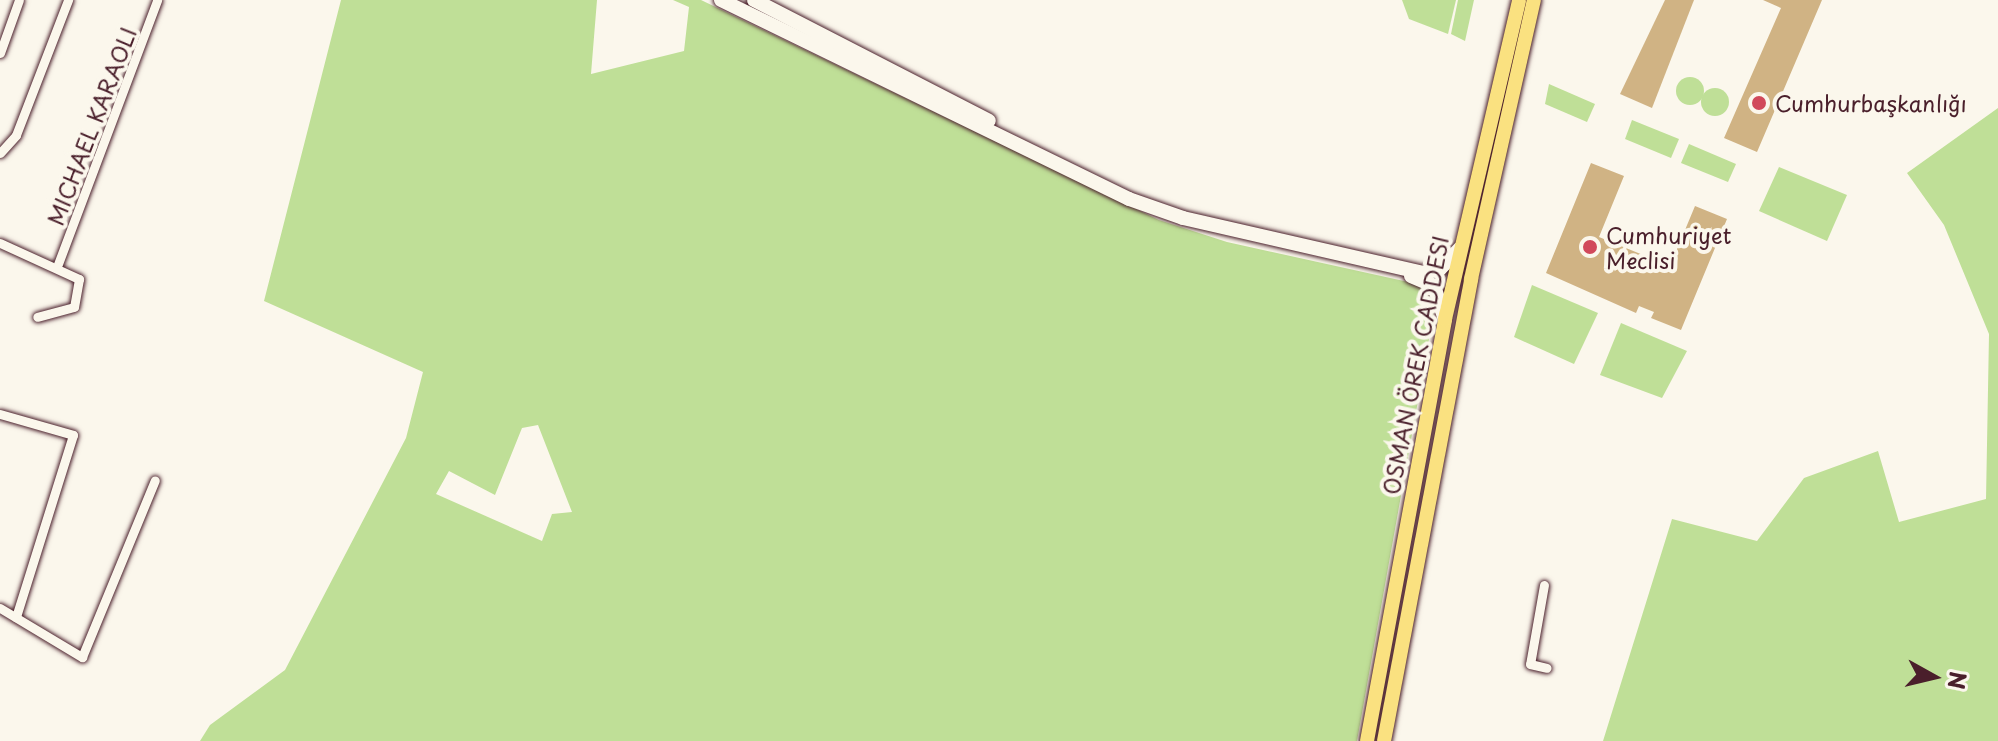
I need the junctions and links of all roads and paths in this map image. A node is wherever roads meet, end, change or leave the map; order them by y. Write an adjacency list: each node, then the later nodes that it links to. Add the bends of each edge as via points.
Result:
1 (19, 0): 8 (street)
2 (68, 0): 9 (street, via 16,135)
3 (157, 0): 14 (street, MICHAEL KARAOLI)
4 (721, 0): 10 (street)
5 (754, 0): 10 (street)
6 (1519, 0): 12 (main road, OSMAN ÖREK CADDESI)
7 (1534, 0): 24 (main road, OSMAN ÖREK CADDESI, via 1471,279)
8 (0, 53)
9 (0, 153)
10 (1160, 210): 13 (street)
11 (0, 243): 14 (street)
12 (1460, 248): 13 (street, via 1440,269 1424,273); 16 (main road, OSMAN ÖREK CADDESI)
13 (1336, 257): 16 (street, via 1424,279 1436,289)
14 (58, 264): 15 (street, via 79,279 79,300)
15 (37, 317)
16 (1445, 319): 23 (main road, OSMAN ÖREK CADDESI)
17 (0, 415): 21 (street, via 73,435)
18 (155, 480): 21 (street, via 82,657)
19 (1544, 585): 22 (street, via 1530,664)
20 (0, 608): 21 (street)
21 (16, 617)
22 (1547, 668)
23 (1367, 741)
24 (1384, 741)

